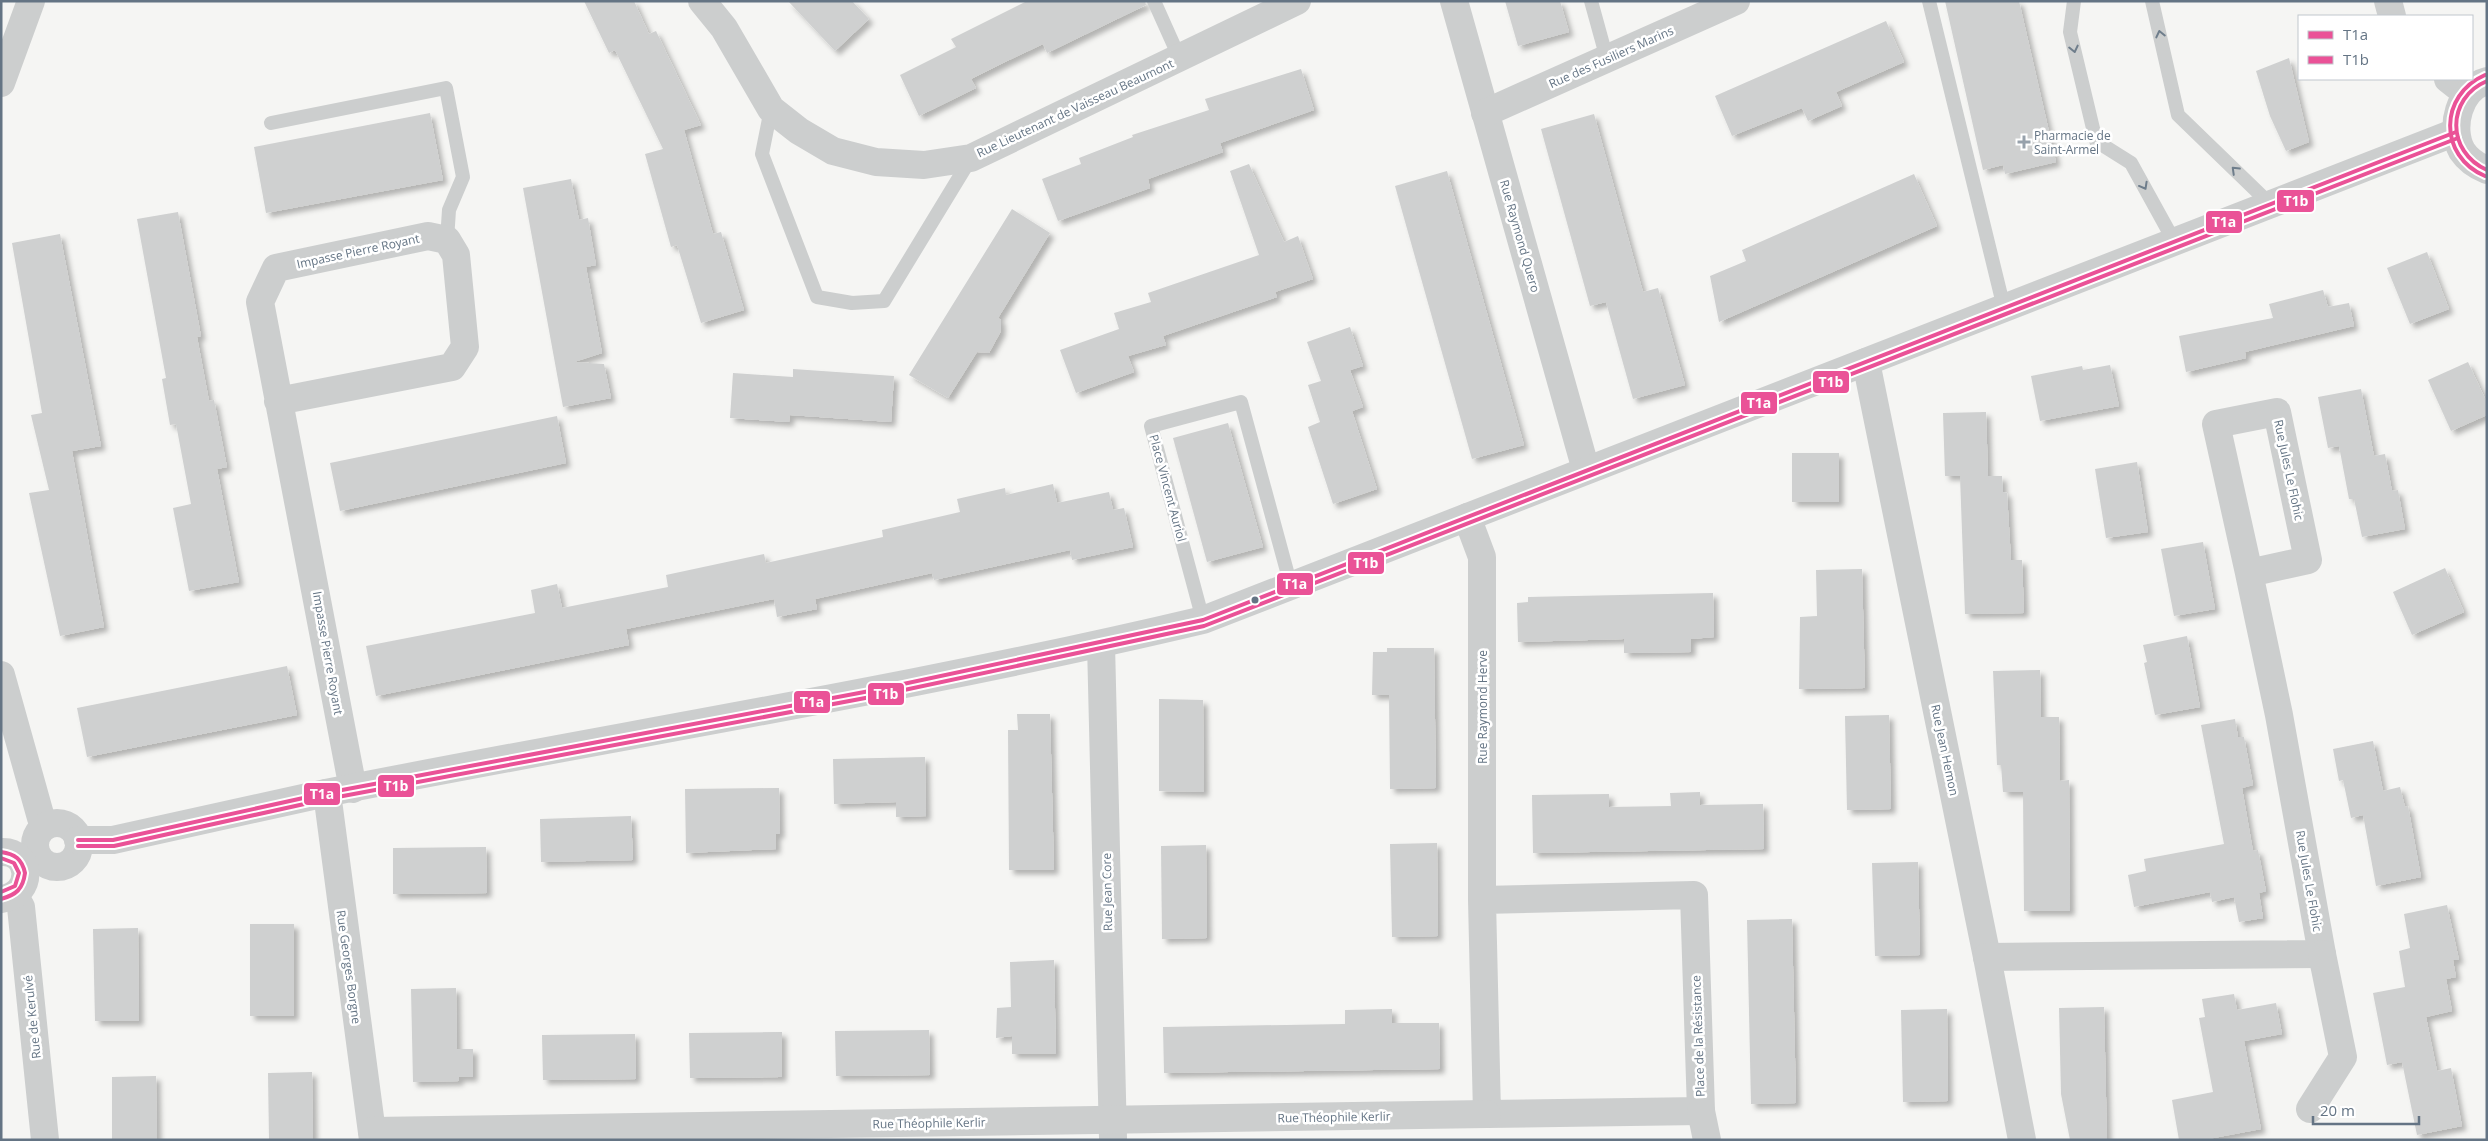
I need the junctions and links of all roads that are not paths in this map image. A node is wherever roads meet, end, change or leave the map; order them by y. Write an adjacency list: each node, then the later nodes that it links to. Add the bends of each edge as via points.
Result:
1 (31, 1): 15 (street)
2 (702, 1): 17 (street, Rue Lieutenant de Vaisseau Beaumont, via 724,28)
3 (1154, 1): 14 (lane, Rue Lieutenant de Vaisseau Beaumont)
4 (1454, 1): 18 (street, Rue Raymond Quero)
5 (1591, 1): 13 (lane)
6 (1736, 1): 13 (street, Rue des Fusiliers Marins)
7 (1929, 1): 26 (lane)
8 (2074, 1): 25 (lane, one-way to 25, via 2070,32 2096,141 2131,163)
9 (2152, 1): 23 (lane, one-way to 9, via 2178,115)
10 (2388, 1): 12 (street)
11 (1280, 5): 14 (street, Rue Lieutenant de Vaisseau Beaumont)
12 (2392, 15)
13 (1607, 58): 18 (street, Rue des Fusiliers Marins)
14 (1180, 59): 21 (street, Rue Lieutenant de Vaisseau Beaumont)
15 (1, 83)
16 (2467, 85): 20 (street, via 2457,112)
17 (771, 109): 21 (street, Rue Lieutenant de Vaisseau Beaumont, via 798,132 833,151 876,162 924,164); 21 (lane, Rue Lieutenant de Vaisseau Beaumont, via 762,154 817,297 852,303 884,301)
18 (1485, 113): 29 (street, Rue Raymond Quero)
19 (271, 123): 24 (lane, via 446,88 463,177 449,210)
20 (2456, 132): 22 (street, via 2462,150 2475,165); 23 (street)
21 (971, 158)
22 (2487, 170)
23 (2270, 204): 25 (street)
24 (448, 240): 28 (street, via 456,255 465,348 452,367); 28 (street, Impasse Pierre Royant, via 428,236 276,268 260,302)
25 (2174, 241): 26 (street)
26 (2004, 308): 27 (street)
27 (1866, 362): 29 (street); 45 (street, Rue Jean Hemon)
28 (278, 401): 36 (street, Impasse Pierre Royant)
29 (1586, 470): 30 (street)
30 (1467, 517): 32 (street); 43 (street, Rue Raymond Herve, via 1482,558)
31 (2248, 573): 31 (street, Rue Jules Le Flohic, via 2308,560 2277,412 2216,424); 44 (street, Rue Jules Le Flohic, via 2279,715)
32 (1291, 586): 33 (street); 33 (lane, Place Vincent Auriol, via 1241,402 1151,426)
33 (1203, 620): 34 (street)
34 (1101, 644): 36 (street, via 923,681); 49 (street, Rue Jean Core)
35 (1, 675): 38 (street)
36 (354, 788): 37 (street)
37 (327, 793): 39 (street, via 113,840); 50 (street, Rue Georges Borgne)
38 (42, 830): 39 (street, via 53,823 66,825); 40 (street); 41 (street, via 35,841 38,855)
39 (78, 840): 41 (street, via 77,854 68,864)
40 (3, 852): 42 (street, Rue de Kerulvé, via 18,858 26,870)
41 (48, 864): 42 (street)
42 (13, 893): 51 (street, Rue de Kerulvé, via 20,907)
43 (1482, 900): 47 (street, Place de la Résistance, via 1694,895); 48 (street)
44 (2322, 954): 45 (street); 46 (street, Rue Jules Le Flohic, via 2343,1057)
45 (1988, 958): 53 (street, Rue Jean Hemon)
46 (2310, 1110)
47 (1701, 1111): 48 (street, Place de la Résistance); 52 (street)
48 (1487, 1114): 49 (street, Rue Théophile Kerlir)
49 (1113, 1130): 50 (street, Rue Théophile Kerlir)
50 (372, 1136)
51 (45, 1140)
52 (1707, 1140)
53 (2022, 1140)

